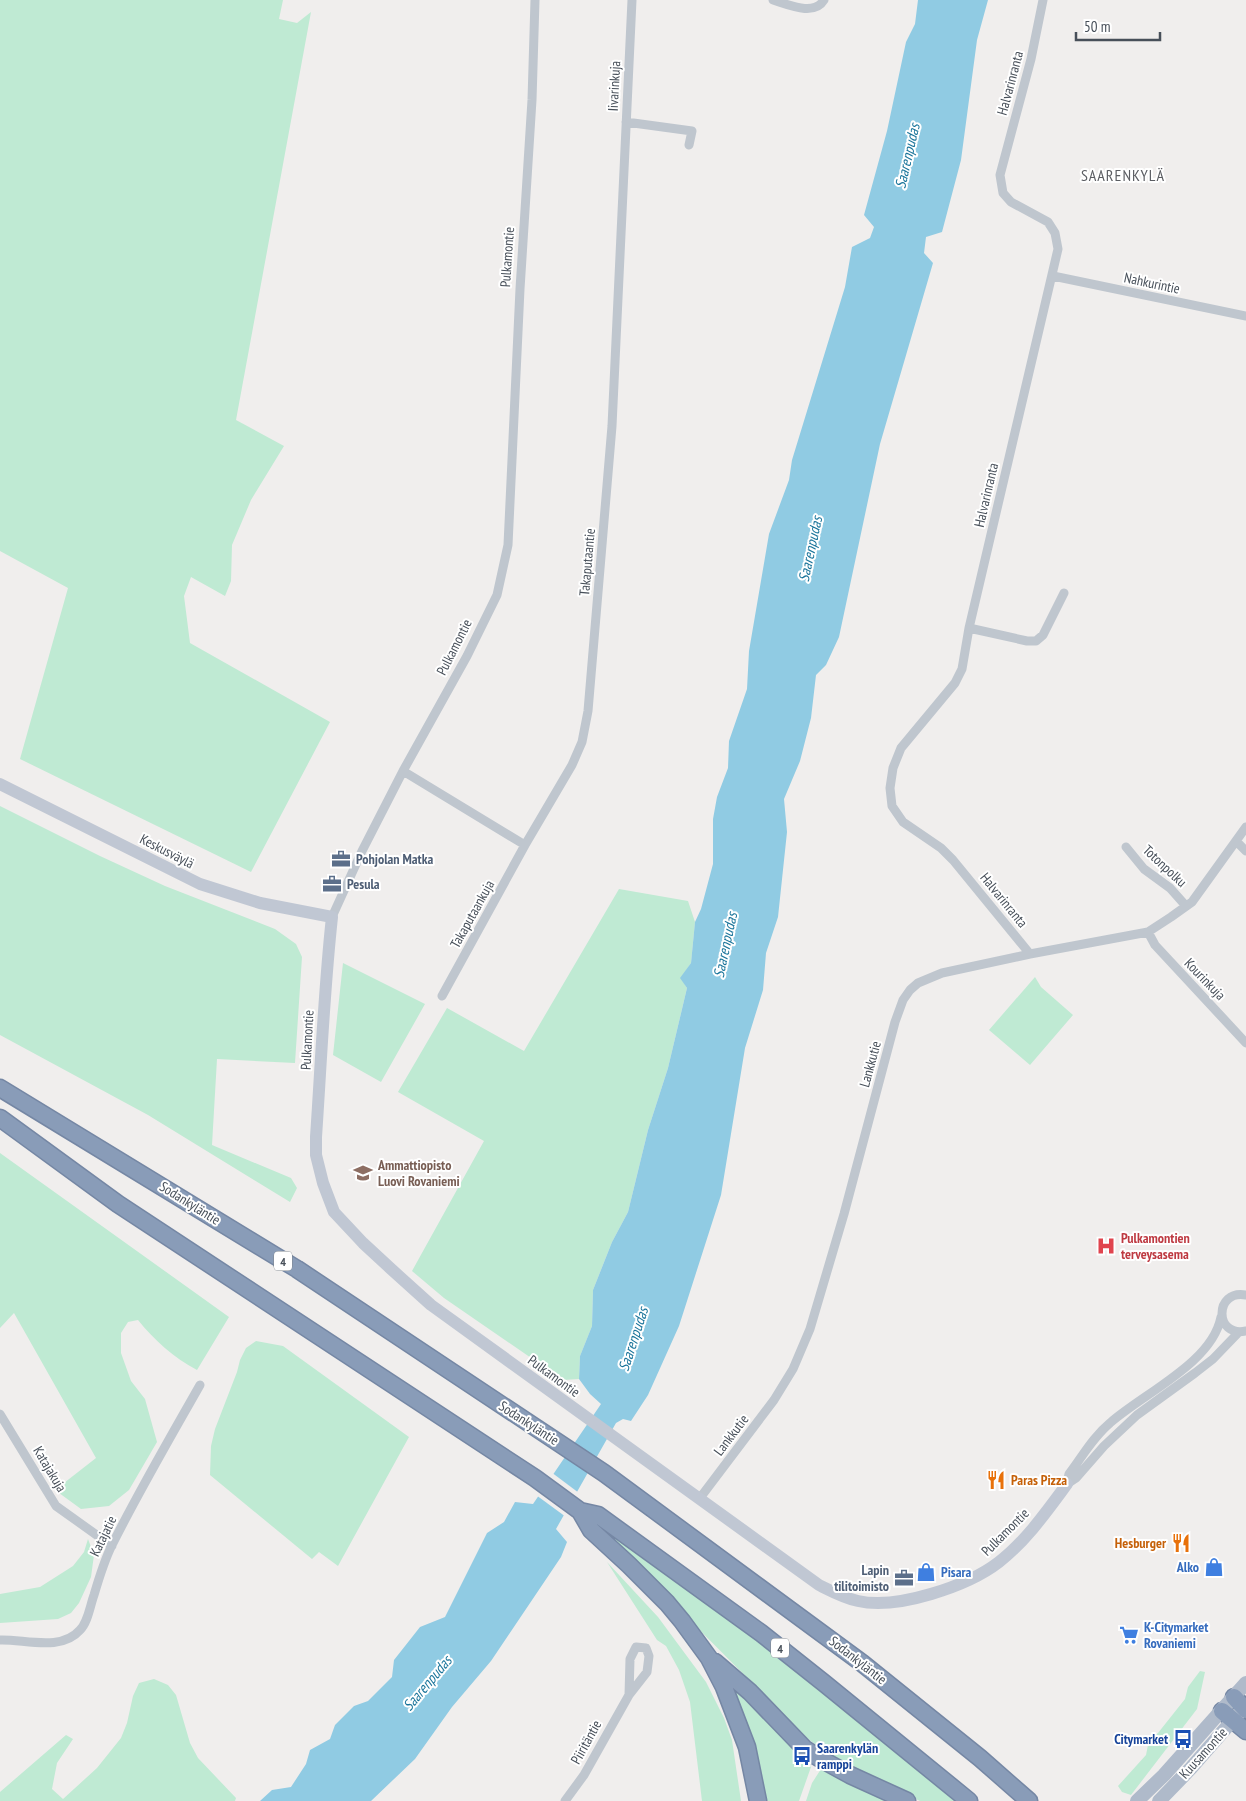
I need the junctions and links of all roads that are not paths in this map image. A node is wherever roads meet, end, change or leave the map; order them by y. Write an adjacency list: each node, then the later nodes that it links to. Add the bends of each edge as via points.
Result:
1 (535, 0): 12 (street, Pulkamontie, via 508,545 497,595 468,656)
2 (632, 0): 6 (street, Iivarinkuja)
3 (773, 0): 5 (street, via 809,9)
4 (1043, 0): 8 (street, Halvarinranta, via 1032,59 1000,175 1003,193 1011,202 1048,222 1055,233 1058,249)
5 (823, 2)
6 (626, 122): 7 (street, Iivarinkuja, via 692,131); 16 (street, Takaputaantie, via 612,426 588,711 582,742 572,766)
7 (689, 145)
8 (1053, 276): 9 (street, Nahkurintie); 11 (street, Halvarinranta)
9 (1246, 316)
10 (1064, 593): 11 (street, via 1043,635 1036,641)
11 (969, 628): 22 (street, Halvarinranta, via 962,669 955,683 901,748 893,768 892,806 903,822 942,848)
12 (403, 771): 16 (street); 20 (street, Pulkamontie)
13 (0, 784): 20 (street, Keskusväylä, via 200,884 260,903)
14 (1246, 827): 15 (street, Lankkutie)
15 (1236, 841): 18 (street); 19 (street, Lankkutie)
16 (526, 845): 23 (street, Takaputaankuja)
17 (1126, 847): 19 (street, Totonpolku, via 1144,869 1170,888)
18 (1246, 851)
19 (1186, 906): 21 (street, Lankkutie)
20 (332, 918): 33 (street, Pulkamontie, via 316,1155 334,1212 362,1244 431,1305)
21 (1148, 932): 22 (street, Lankkutie); 24 (street, Kourinkuja, via 1154,945)
22 (1030, 954): 33 (street, Lankkutie, via 942,974 918,983 903,1000 810,1329 774,1400)
23 (442, 996)
24 (1246, 1042)
25 (0, 1088): 46 (highway, Sodankyläntie / 4, via 298,1269 604,1473 862,1663)
26 (0, 1118): 34 (highway, 4, via 118,1204 535,1478)
27 (1246, 1295): 28 (street, Pulkamontie, via 1228,1298 1222,1306)
28 (1222, 1317): 29 (street, via 1227,1327); 32 (street, Pulkamontie, via 1219,1329 1205,1350 1107,1425 1069,1474)
29 (1242, 1332): 32 (street, Pulkamontie, via 1201,1368 1138,1415)
30 (200, 1385): 35 (street, Katajatie)
31 (0, 1414): 35 (street, Katajakuja, via 56,1506)
32 (1067, 1484): 33 (street, Pulkamontie, via 1017,1544 991,1568 942,1590 897,1601 877,1602 859,1601 819,1585)
33 (698, 1498)
34 (580, 1511): 37 (highway, via 591,1530 667,1603); 45 (highway, 4, via 598,1515 754,1628)
35 (112, 1546): 36 (street, Katajatie, via 80,1630 68,1639 48,1644)
36 (0, 1640)
37 (709, 1658): 43 (highway, via 747,1747); 44 (highway, via 750,1692 805,1749 850,1775)
38 (1246, 1683): 40 (main road, Kuusamontie)
39 (629, 1695): 39 (street, Piiritäntie, via 630,1660 636,1647 646,1648 649,1656 646,1672); 42 (street, Piiritäntie, via 584,1775)
40 (1242, 1705): 41 (main road, Kuusamontie)
41 (1234, 1721): 47 (main road, Kuusamontie, via 1164,1775); 48 (main road, Kuusamontie)
42 (565, 1801)
43 (758, 1801)
44 (907, 1801)
45 (969, 1801)
46 (1029, 1801)
47 (1138, 1801)
48 (1159, 1801)

